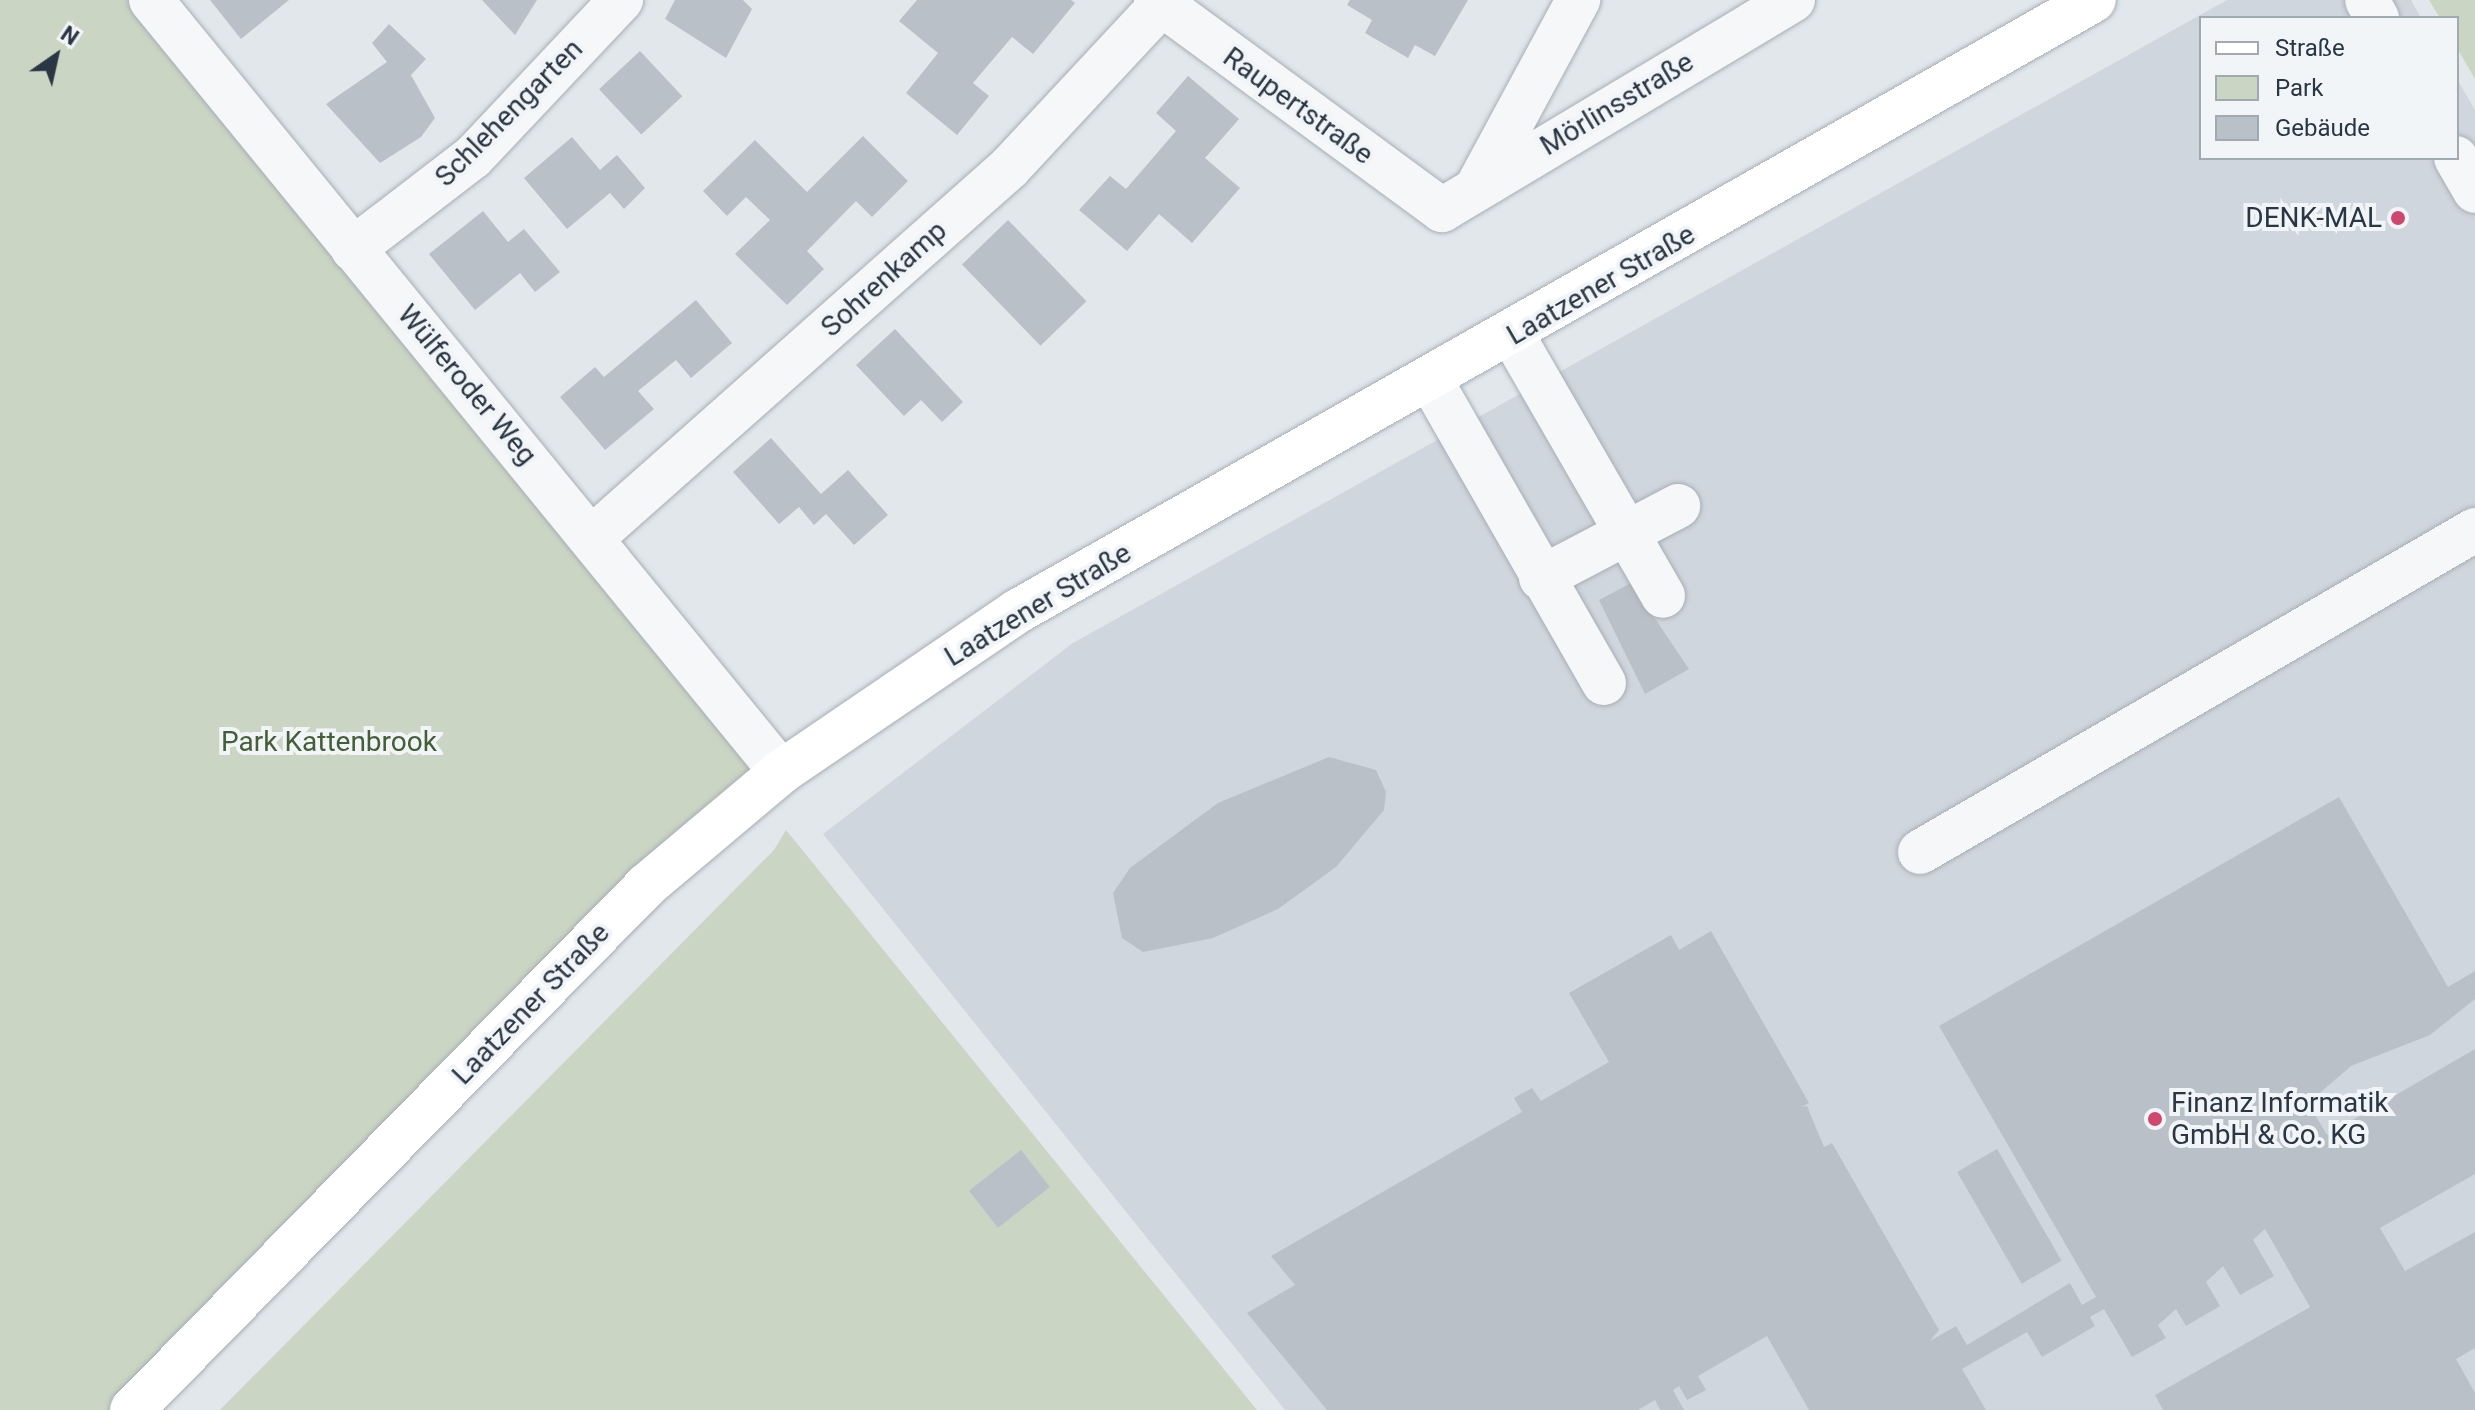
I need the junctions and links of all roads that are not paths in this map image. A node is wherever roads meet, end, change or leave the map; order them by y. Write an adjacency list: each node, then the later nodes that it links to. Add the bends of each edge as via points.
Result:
1 (151, 0): 10 (street, Wülferoder Weg)
2 (621, 0): 10 (street, Schlehengarten, via 473,157)
3 (1578, 0): 9 (street)
4 (1793, 0): 9 (street, Mörlinsstraße)
5 (2094, 0): 11 (main road, Laatzener Straße)
6 (1158, 3): 9 (street, Raupertstraße); 16 (street, Sohrenkamp, via 1009,168)
7 (2457, 160): 8 (street)
8 (2475, 191)
9 (1459, 201)
10 (353, 249): 16 (street, Wülferoder Weg)
11 (1513, 336): 12 (main road, Laatzener Straße); 15 (street)
12 (1431, 381): 17 (street); 20 (main road, Laatzener Straße, via 1018,611)
13 (1678, 506): 15 (street)
14 (2475, 530): 21 (street)
15 (1626, 533): 17 (street); 18 (street)
16 (594, 536): 20 (street, Wülferoder Weg)
17 (1541, 578): 19 (street)
18 (1663, 596)
19 (1604, 683)
20 (781, 772): 22 (main road, Laatzener Straße, via 647,885)
21 (1920, 852)
22 (132, 1410)

